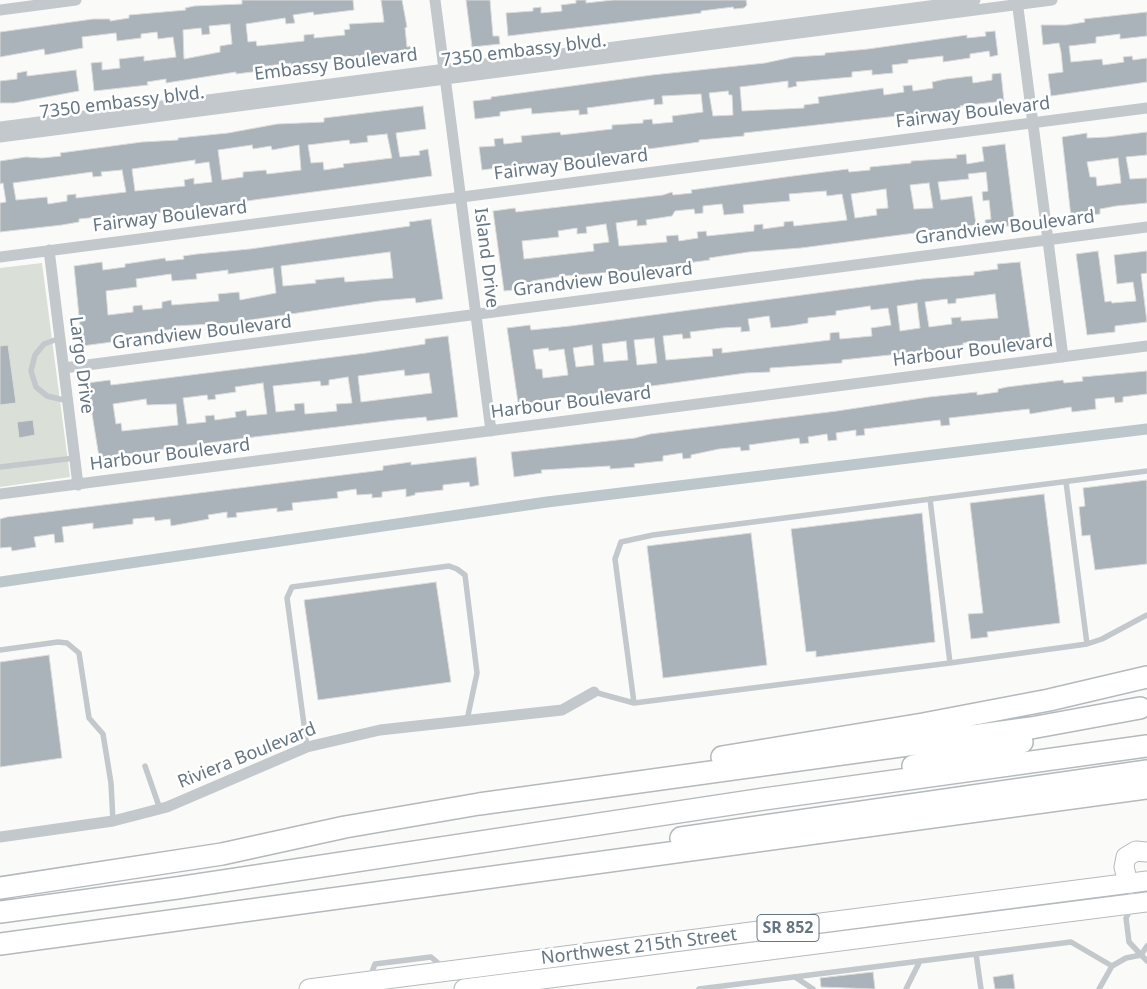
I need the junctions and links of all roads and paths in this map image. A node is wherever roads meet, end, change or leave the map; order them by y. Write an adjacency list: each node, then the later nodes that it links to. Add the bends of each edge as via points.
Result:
1 (76, 0): 6 (street)
2 (434, 0): 7 (street, Island Drive)
3 (975, 0): 7 (street, Embassy Boulevard)
4 (1052, 0): 5 (street, 7350 embassy blvd.)
5 (1017, 2): 7 (street, 7350 embassy blvd.); 9 (street)
6 (0, 10)
7 (444, 74): 10 (street, Embassy Boulevard); 11 (street, 7350 embassy blvd.); 12 (street, Island Drive)
8 (1147, 108): 9 (street, Fairway Boulevard)
9 (1033, 123): 12 (street, Fairway Boulevard); 14 (street)
10 (0, 127)
11 (0, 137)
12 (460, 197): 15 (street, Fairway Boulevard); 17 (street, Island Drive)
13 (1147, 227): 14 (street, Grandview Boulevard)
14 (1046, 240): 17 (street, Grandview Boulevard); 20 (street)
15 (49, 250): 16 (street, Fairway Boulevard); 18 (street, Largo Drive)
16 (0, 257)
17 (475, 315): 21 (street, Grandview Boulevard); 23 (street, Island Drive)
18 (60, 338): 21 (street, Largo Drive); 22 (lane, via 44,344 35,355 31,371 36,387 42,392)
19 (1147, 346): 20 (street, Harbour Boulevard)
20 (1063, 356): 23 (street, Harbour Boulevard)
21 (64, 368): 22 (street, Largo Drive)
22 (68, 401): 24 (street, Largo Drive)
23 (491, 431): 28 (street, Harbour Boulevard)
24 (75, 458): 25 (lane); 28 (street, Largo Drive)
25 (0, 467)
26 (1147, 471): 27 (lane)
27 (1066, 482): 30 (lane); 32 (lane)
28 (78, 484): 29 (street, Harbour Boulevard)
29 (0, 494)
30 (930, 499): 34 (lane); 37 (lane, via 653,535 621,542 615,559)
31 (1147, 615): 32 (lane)
32 (1087, 644): 34 (lane)
33 (0, 650): 48 (lane, via 58,642 67,643 79,653 89,718 103,734)
34 (950, 663): 37 (lane)
35 (1147, 677): 46 (highway, via 1049,700 746,752)
36 (594, 692): 37 (lane); 39 (street, Riviera Boulevard, via 562,710)
37 (634, 703)
38 (1143, 707): 45 (highway, via 1027,741 848,779 808,784); 46 (highway, via 1031,728)
39 (467, 720): 41 (street, Riviera Boulevard, via 380,730); 41 (lane, via 477,673 465,576 457,569 448,566 292,587 287,598)
40 (1147, 746): 45 (highway)
41 (307, 747): 47 (street, Riviera Boulevard)
42 (144, 766): 47 (lane)
43 (1147, 771): 51 (highway, via 678,838)
44 (1147, 788): 51 (highway)
45 (764, 799): 56 (highway)
46 (480, 804): 54 (highway, via 345,827 222,854)
47 (160, 809): 48 (street, Riviera Boulevard)
48 (113, 821): 49 (street, Riviera Boulevard)
49 (0, 837)
50 (1147, 852): 53 (main road, via 1136,851 1126,857 1124,870)
51 (473, 881): 57 (highway)
52 (1147, 881): 53 (main road, Northwest 215th Street / SR 852)
53 (1128, 883): 55 (lane); 65 (main road, Northwest 215th Street / SR 852)
54 (0, 888)
55 (1143, 905): 60 (lane, via 1126,918 1129,942); 65 (main road, Northwest 215th Street / SR 852)
56 (0, 912)
57 (0, 944)
58 (1147, 946): 60 (lane)
59 (976, 954): 61 (lane); 63 (lane, via 1071,942); 71 (lane)
60 (1141, 955): 62 (lane); 63 (lane, via 1126,958)
61 (920, 961): 64 (lane); 70 (lane)
62 (1147, 961)
63 (1112, 966): 72 (lane)
64 (795, 977): 68 (lane); 69 (lane)
65 (459, 982): 66 (main road, Northwest 215th Street / SR 852)
66 (366, 985): 67 (main road, Northwest 215th Street / SR 852)
67 (309, 989)
68 (699, 989)
69 (813, 989)
70 (906, 989)
71 (980, 989)
72 (1099, 989)

